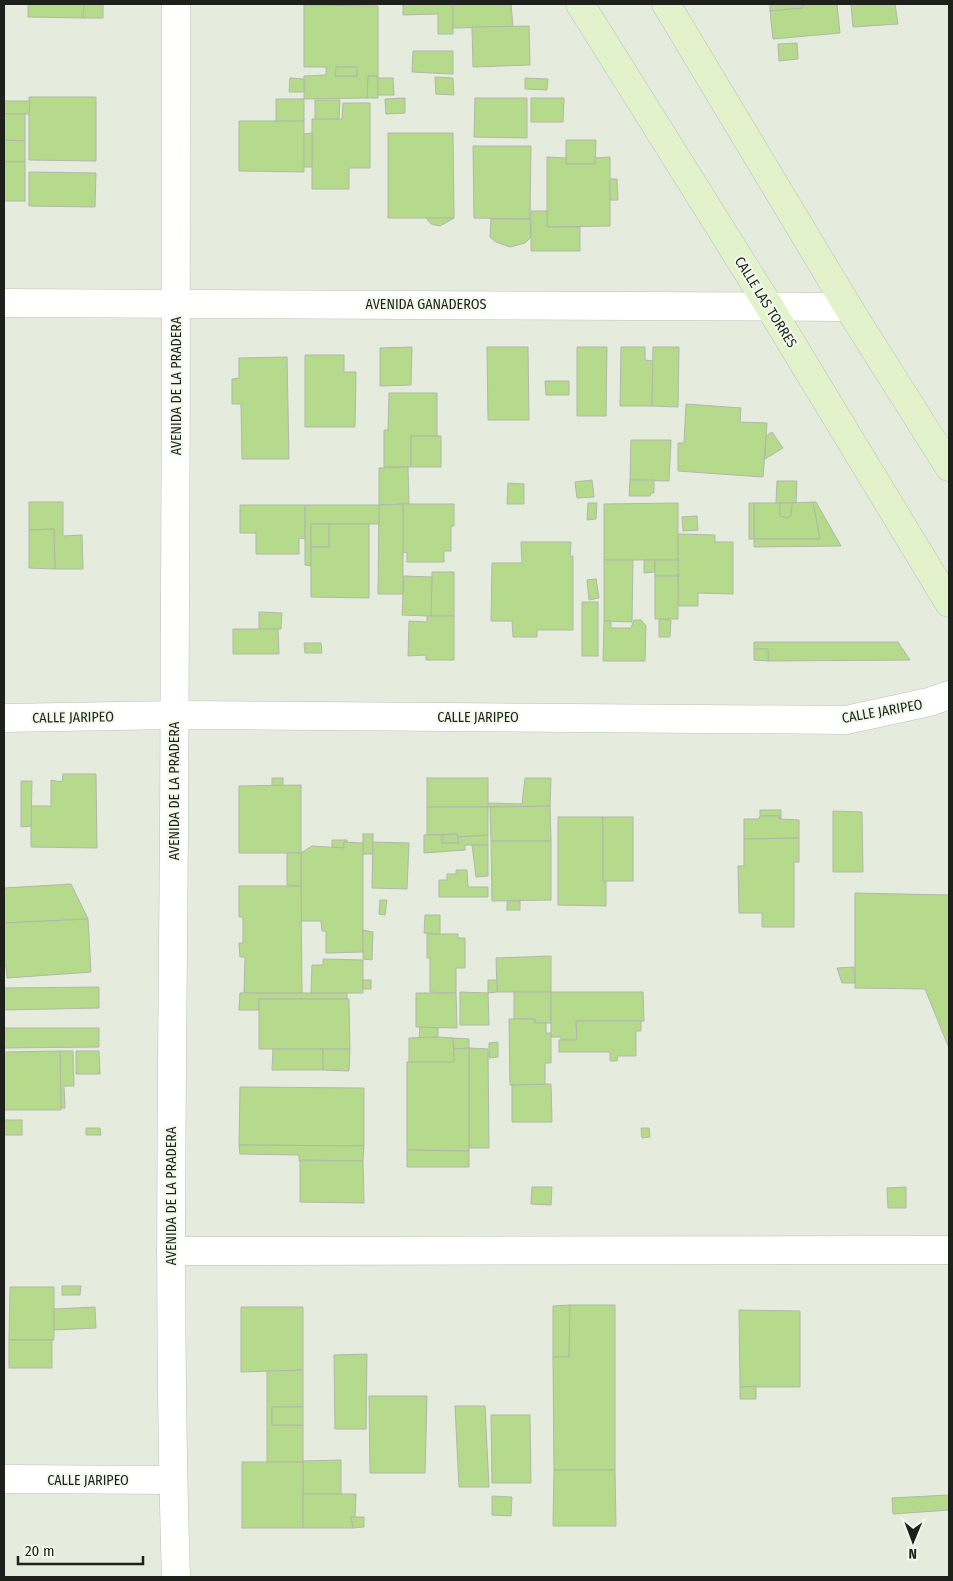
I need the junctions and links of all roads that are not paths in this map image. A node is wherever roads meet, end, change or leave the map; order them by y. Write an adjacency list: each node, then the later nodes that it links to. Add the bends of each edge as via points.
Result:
1 (176, 4): 4 (street, AVENIDA DE LA PRADERA)
2 (580, 4): 6 (street, CALLE LAS TORRES)
3 (666, 4): 7 (street)
4 (176, 302): 5 (street, AVENIDA GANADEROS); 6 (street, AVENIDA GANADEROS); 11 (street, AVENIDA DE LA PRADERA)
5 (4, 303)
6 (769, 306): 7 (street, AVENIDA GANADEROS); 9 (street, CALLE LAS TORRES)
7 (848, 307): 8 (street)
8 (949, 467)
9 (949, 603)
10 (949, 695): 11 (street, CALLE JARIPEO, via 846,720)
11 (175, 715): 12 (street, CALLE JARIPEO); 14 (street, AVENIDA DE LA PRADERA)
12 (4, 718)
13 (949, 1250): 14 (street)
14 (171, 1251): 16 (street, AVENIDA DE LA PRADERA)
15 (4, 1479): 16 (street, CALLE JARIPEO)
16 (173, 1480): 17 (street, AVENIDA DE LA PRADERA)
17 (176, 1577)

